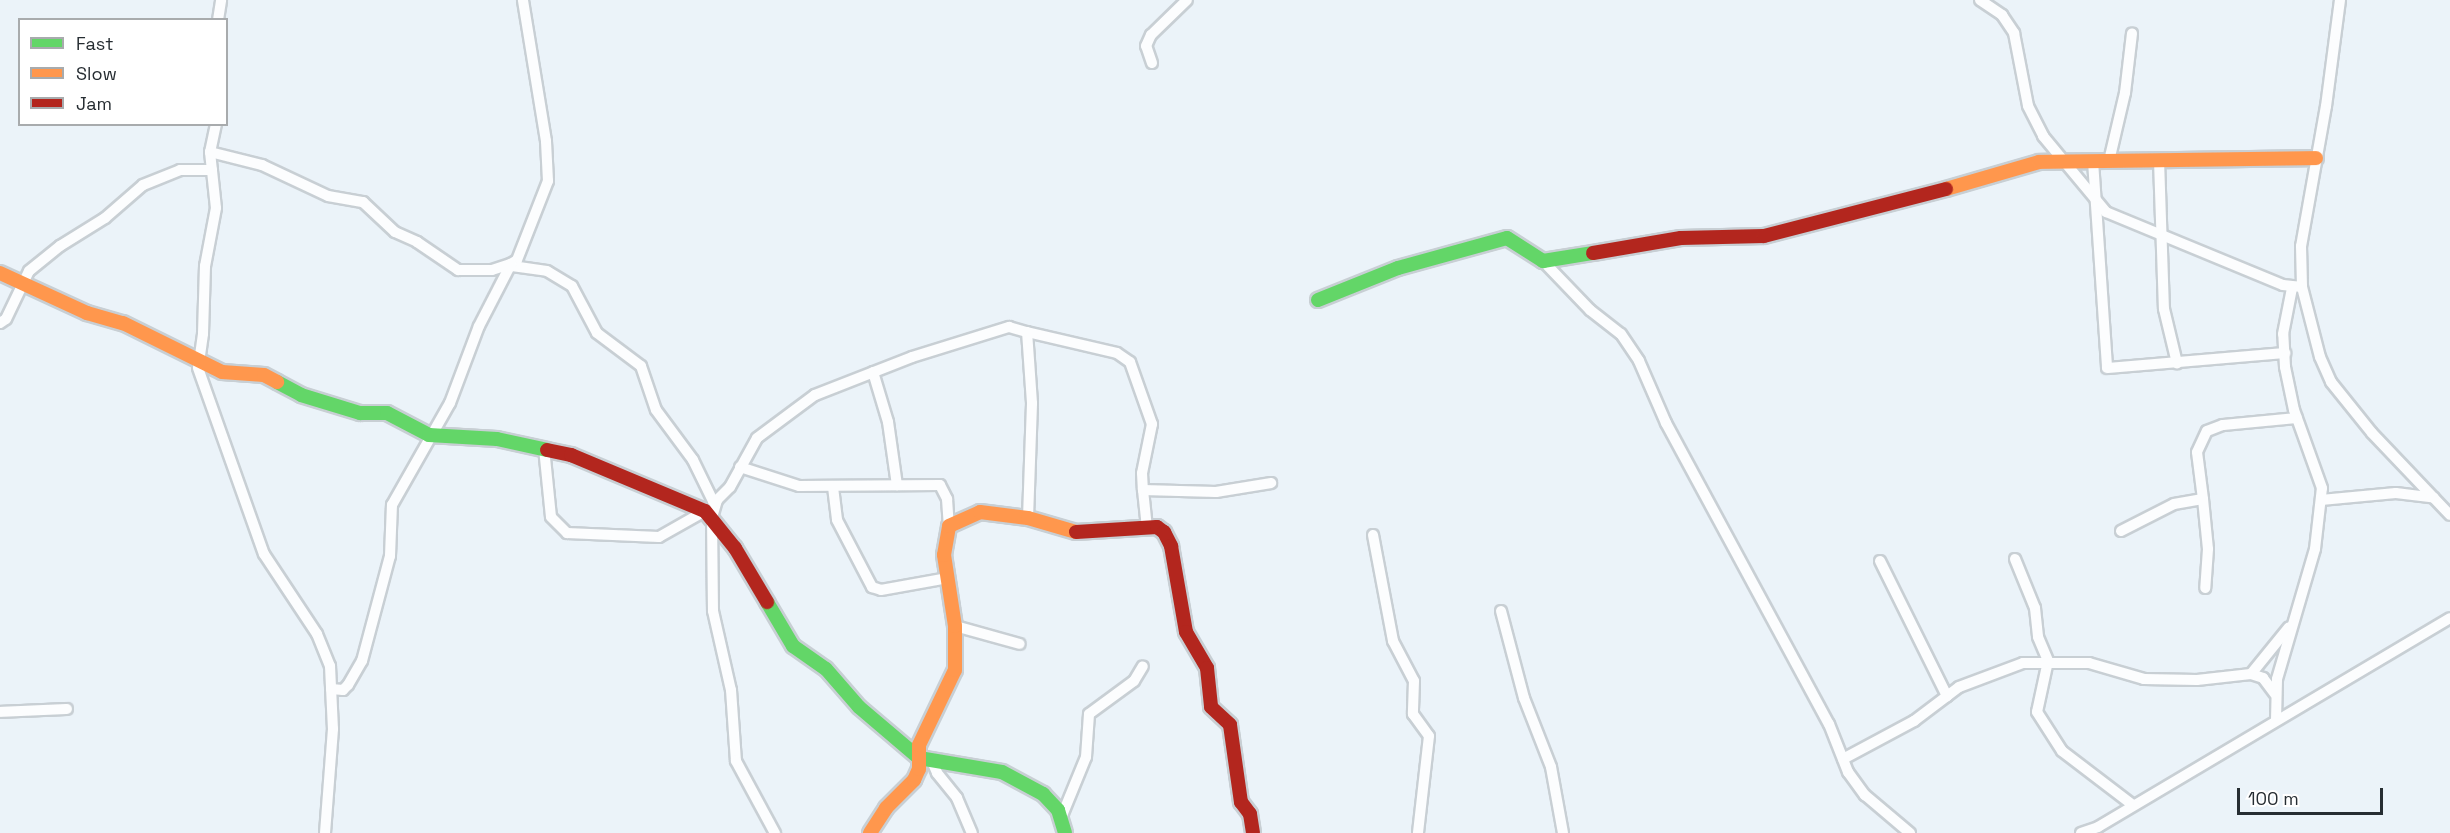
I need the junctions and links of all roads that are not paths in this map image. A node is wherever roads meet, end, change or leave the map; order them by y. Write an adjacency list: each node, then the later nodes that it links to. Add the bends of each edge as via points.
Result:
1 (221, 0): 6 (street)
2 (523, 0): 20 (street, via 546,141 548,181 517,260)
3 (1187, 0): 8 (street, via 1151,35 1146,46)
4 (1980, 0): 13 (street, via 2002,15 2014,33 2028,106)
5 (2340, 0): 11 (street)
6 (218, 18)
7 (2132, 33): 15 (street, via 2125,93)
8 (1152, 63)
9 (216, 126): 10 (street)
10 (210, 152): 16 (street); 20 (street, via 262,165 328,196 369,205 395,232 458,270 492,270)
11 (2316, 158): 12 (street); 23 (street)
12 (2159, 160): 15 (street); 18 (street)
13 (2061, 161): 14 (street); 17 (street); 19 (street, via 2017,166 1965,185 1764,236 1681,238)
14 (2093, 161): 15 (street); 17 (street)
15 (2109, 161)
16 (212, 170): 22 (street, via 180,170 143,185 105,218 43,258); 28 (street, via 216,208 205,266)
17 (2095, 199): 18 (street, via 2106,212); 29 (street, via 2105,364 2112,370)
18 (2159, 235): 23 (street); 29 (street, via 2164,309)
19 (1543, 261): 24 (street, via 1507,238 1398,268); 67 (street, via 1590,310 1621,334 1639,361 1666,423 1829,724)
20 (511, 265): 32 (street, via 479,326 450,404); 42 (street, via 532,267 568,281 597,333 638,362 656,411 693,460)
21 (0, 273): 22 (street)
22 (22, 283): 25 (street, via 6,319); 28 (street)
23 (2297, 288): 27 (street, via 2285,323); 39 (street, via 2331,382)
24 (1318, 300)
25 (0, 323)
26 (1027, 332): 30 (street, via 1009,327); 38 (street, via 1117,352 1130,362 1152,424 1142,473); 44 (street, via 1032,403)
27 (2285, 353): 29 (street); 31 (street)
28 (199, 359): 32 (street, via 233,375 272,377 301,395 360,413 387,413); 61 (street, via 212,416 231,457 264,554 317,634 330,666)
29 (2177, 363)
30 (873, 372): 34 (street, via 815,395 773,422 757,438); 36 (street, via 888,422)
31 (2297, 418): 40 (street, via 2223,425 2207,431 2197,452); 41 (street, via 2320,480)
32 (429, 435): 33 (street, via 482,437); 61 (street, via 392,505 390,556 362,661 343,690)
33 (544, 448): 42 (street); 42 (street, via 551,517 567,533 659,537)
34 (740, 467): 37 (street, via 799,486); 42 (street, via 730,487)
35 (1271, 483): 38 (street, via 1216,492)
36 (897, 485): 37 (street); 45 (street, via 940,485 947,499)
37 (833, 487): 51 (street, via 837,520 872,587 881,590)
38 (1143, 490): 46 (street)
39 (2434, 498): 41 (street, via 2396,493); 43 (street)
40 (2203, 499): 47 (street, via 2174,504); 52 (street, via 2208,549)
41 (2321, 500): 56 (street, via 2315,549)
42 (712, 507): 68 (street, via 793,646 826,669 859,707); 72 (street, via 712,611 735,711 736,760)
43 (2450, 515)
44 (1028, 518): 45 (street, via 980,512); 46 (street, via 1069,532)
45 (949, 526): 51 (street, via 944,555)
46 (1147, 527): 76 (street, via 1157,527 1171,546 1183,623 1207,668 1211,707 1230,725 1241,802 1250,814)
47 (2121, 531)
48 (1373, 535): 77 (street, via 1393,641 1414,681 1413,714 1429,736)
49 (2015, 559): 58 (street, via 2035,608 2038,637)
50 (1880, 561): 63 (street)
51 (948, 578): 55 (street)
52 (2205, 588)
53 (1500, 611): 78 (street, via 1524,698 1551,767)
54 (2450, 618): 66 (street)
55 (955, 626): 57 (street); 68 (street, via 955,670 919,745)
56 (2289, 627): 60 (street); 62 (street)
57 (1020, 644)
58 (2048, 661): 60 (street, via 2089,663 2144,679 2197,680); 63 (street, via 2022,663 1959,687); 69 (street, via 2037,712 2062,751)
59 (1143, 666): 70 (street, via 1134,681 1089,714 1086,757)
60 (2251, 674): 62 (street, via 2263,678)
61 (332, 689): 71 (street)
62 (2275, 694): 66 (street)
63 (1947, 696): 67 (street, via 1914,721)
64 (67, 709): 65 (street)
65 (0, 712)
66 (2276, 720): 69 (street)
67 (1843, 759): 79 (street, via 1865,795)
68 (926, 760): 70 (street, via 1002,772 1043,794); 73 (street); 74 (street, via 957,798)
69 (2133, 805): 80 (street)
70 (1061, 818): 75 (street)
71 (325, 833)
72 (775, 833)
73 (870, 833)
74 (972, 833)
75 (1065, 833)
76 (1253, 833)
77 (1418, 833)
78 (1563, 833)
79 (1910, 833)
80 (2081, 833)

